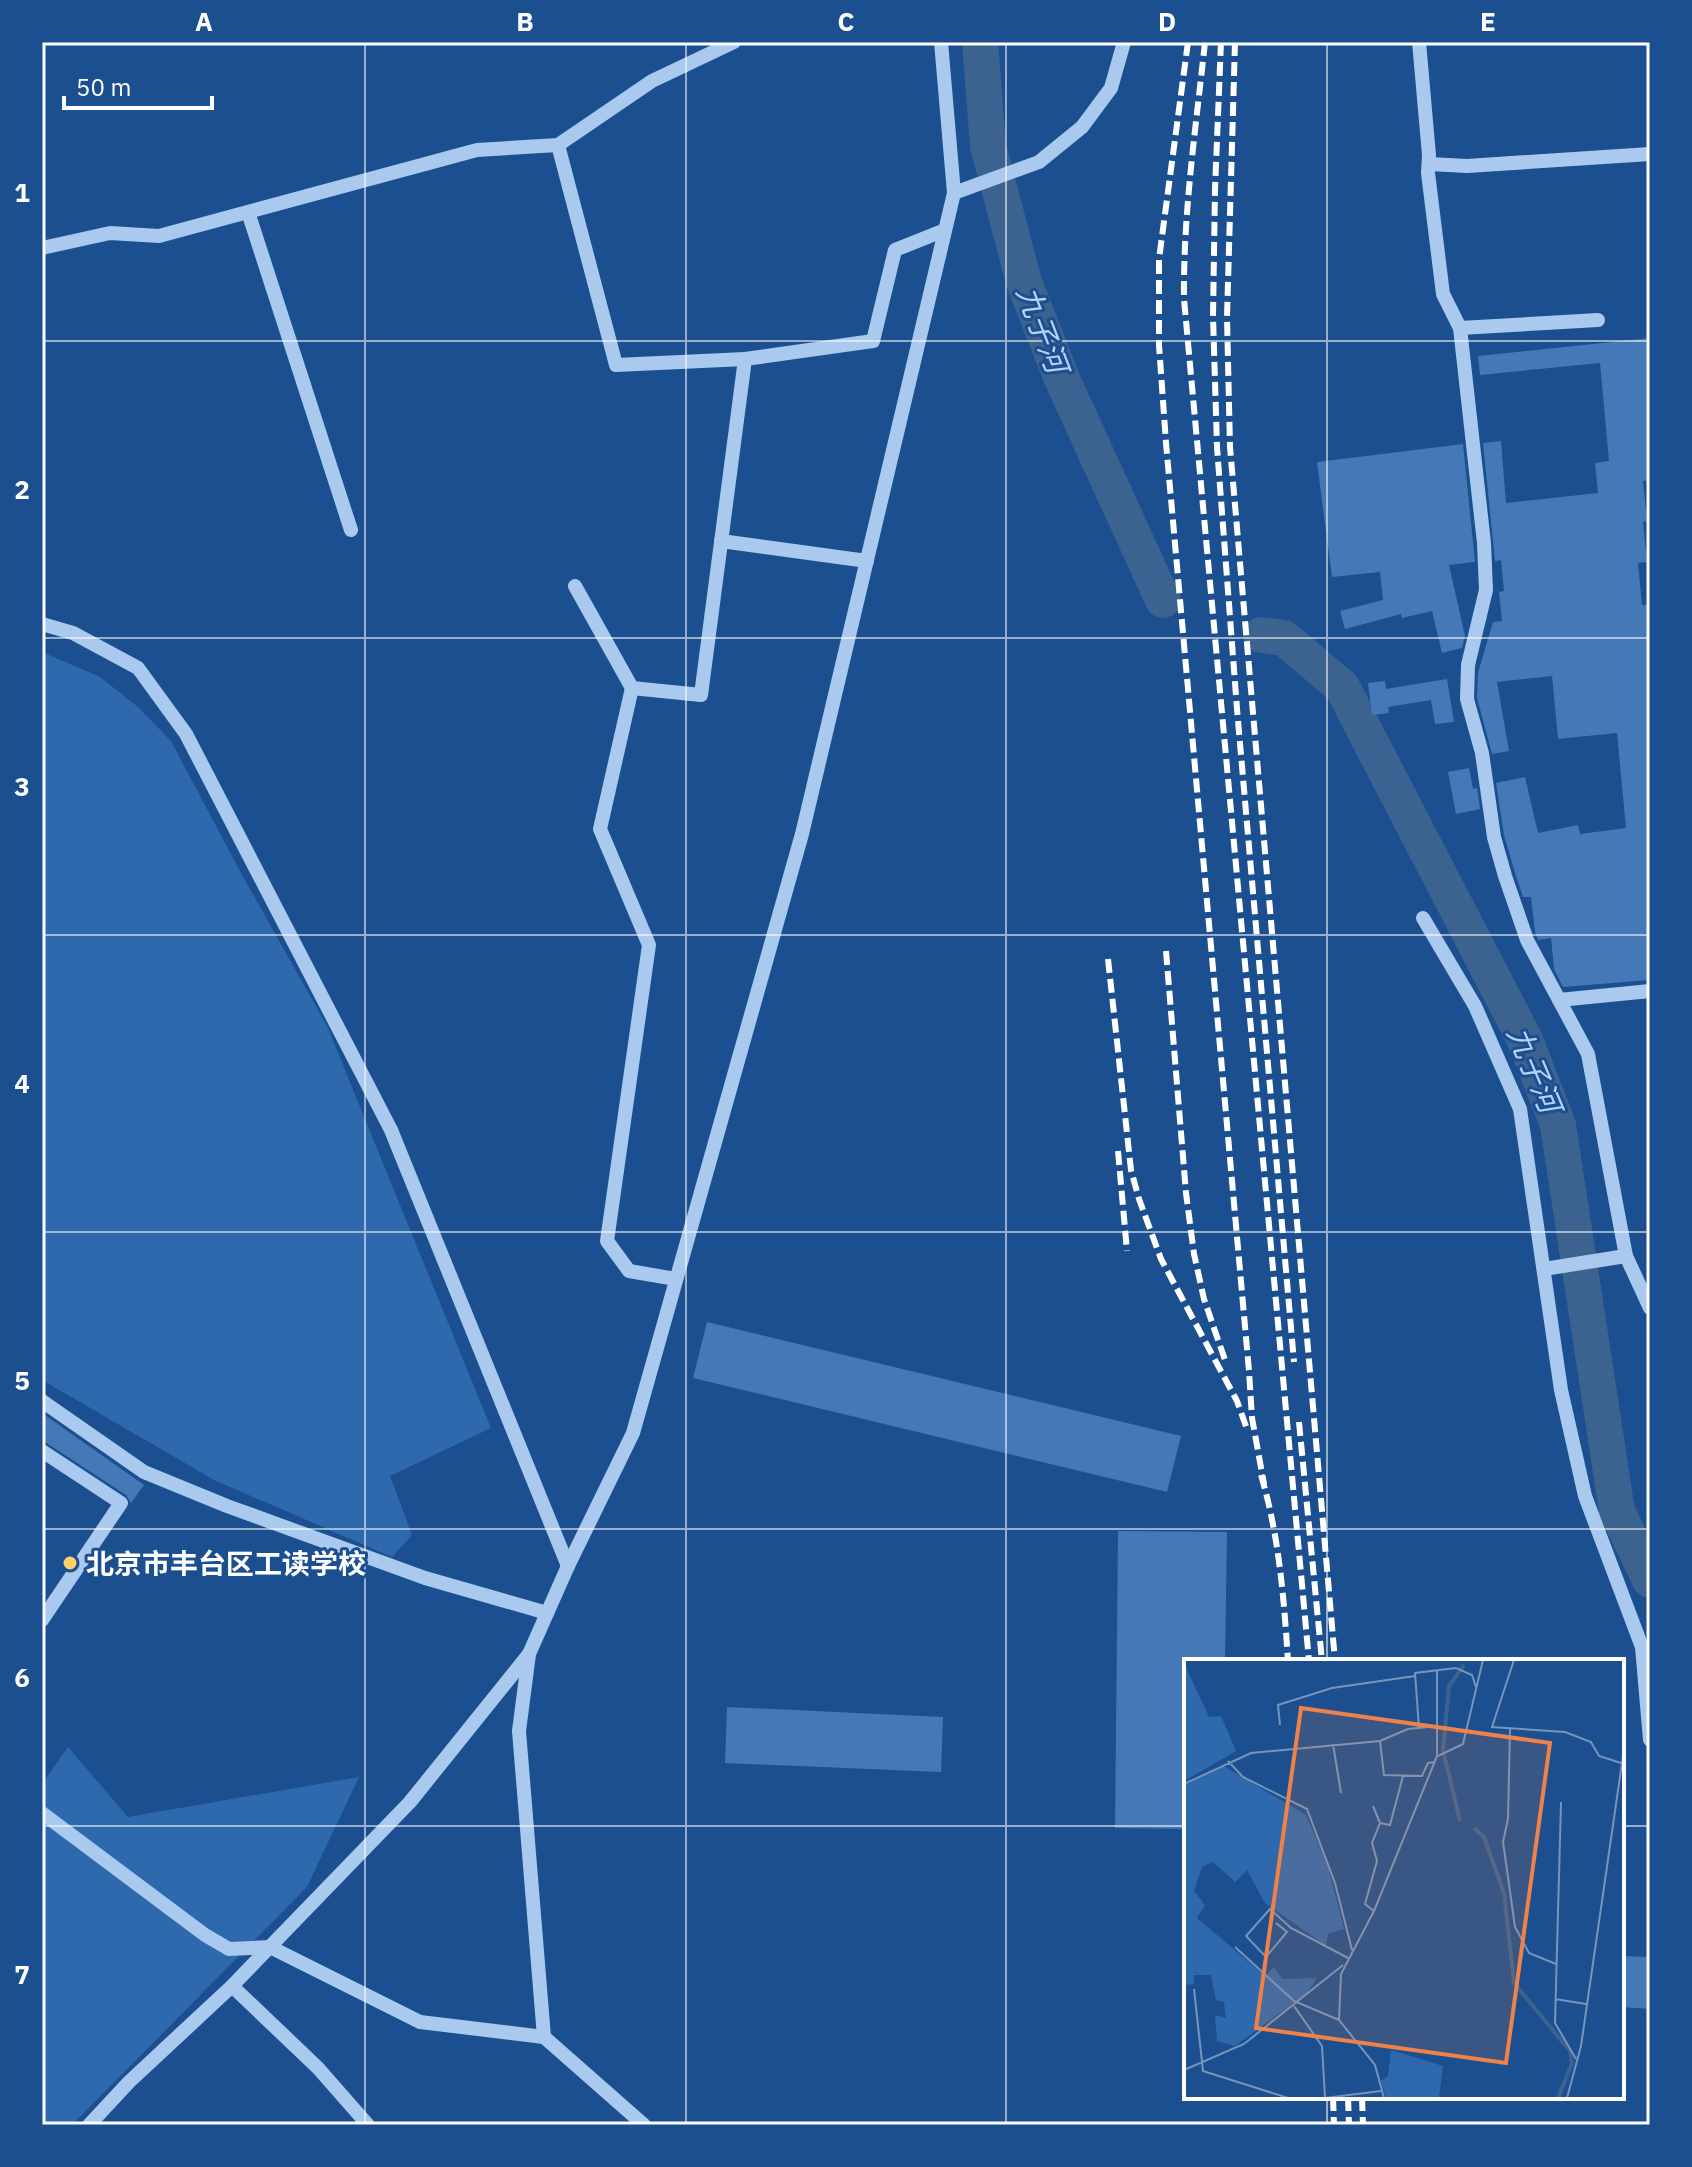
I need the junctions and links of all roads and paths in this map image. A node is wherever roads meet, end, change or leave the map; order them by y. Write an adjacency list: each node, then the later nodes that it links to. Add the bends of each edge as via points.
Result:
1 (734, 42): 5 (street, via 652,81)
2 (941, 42): 8 (street)
3 (1124, 42): 8 (street, via 1111,88 1082,127 1039,162)
4 (1419, 42): 7 (street)
5 (558, 145): 9 (street, via 477,150); 14 (street, via 616,365)
6 (1650, 154): 7 (street)
7 (1429, 164): 13 (street, via 1443,294)
8 (954, 192): 10 (street)
9 (248, 212): 11 (street, via 159,236 110,233); 15 (street)
10 (945, 230): 14 (street, via 895,250 873,341); 17 (street)
11 (42, 248)
12 (1598, 320): 13 (street)
13 (1460, 328): 23 (street, via 1486,590 1468,665 1467,699 1505,876 1527,940)
14 (745, 359): 16 (street)
15 (351, 530)
16 (721, 541): 17 (street); 20 (street, via 701,695)
17 (867, 561): 26 (street, via 802,834)
18 (575, 586): 20 (street)
19 (42, 624): 30 (street, via 73,633 138,668 186,734 391,1130)
20 (632, 688): 26 (street, via 600,829 649,945 607,1241 629,1271)
21 (1423, 918): 25 (street, via 1475,1006 1520,1109)
22 (1650, 991): 23 (street)
23 (1559, 1000): 24 (street, via 1588,1054)
24 (1626, 1256): 25 (street); 27 (street)
25 (1544, 1269): 34 (street, via 1561,1390 1585,1496 1642,1647)
26 (676, 1279): 30 (street, via 633,1433)
27 (1650, 1308)
28 (42, 1401): 31 (street, via 144,1472 425,1578)
29 (42, 1451): 32 (street, via 121,1503)
30 (568, 1566): 31 (street)
31 (547, 1613): 33 (street)
32 (42, 1620)
33 (529, 1654): 36 (street, via 410,1802); 38 (street, via 519,1731)
34 (1650, 1740)
35 (42, 1813): 36 (street, via 205,1935 229,1949)
36 (270, 1947): 37 (street); 38 (street, via 420,2022)
37 (232, 1986): 39 (street); 40 (street, via 318,2068)
38 (544, 2037): 41 (street)
39 (89, 2125)
40 (368, 2125)
41 (644, 2125)

